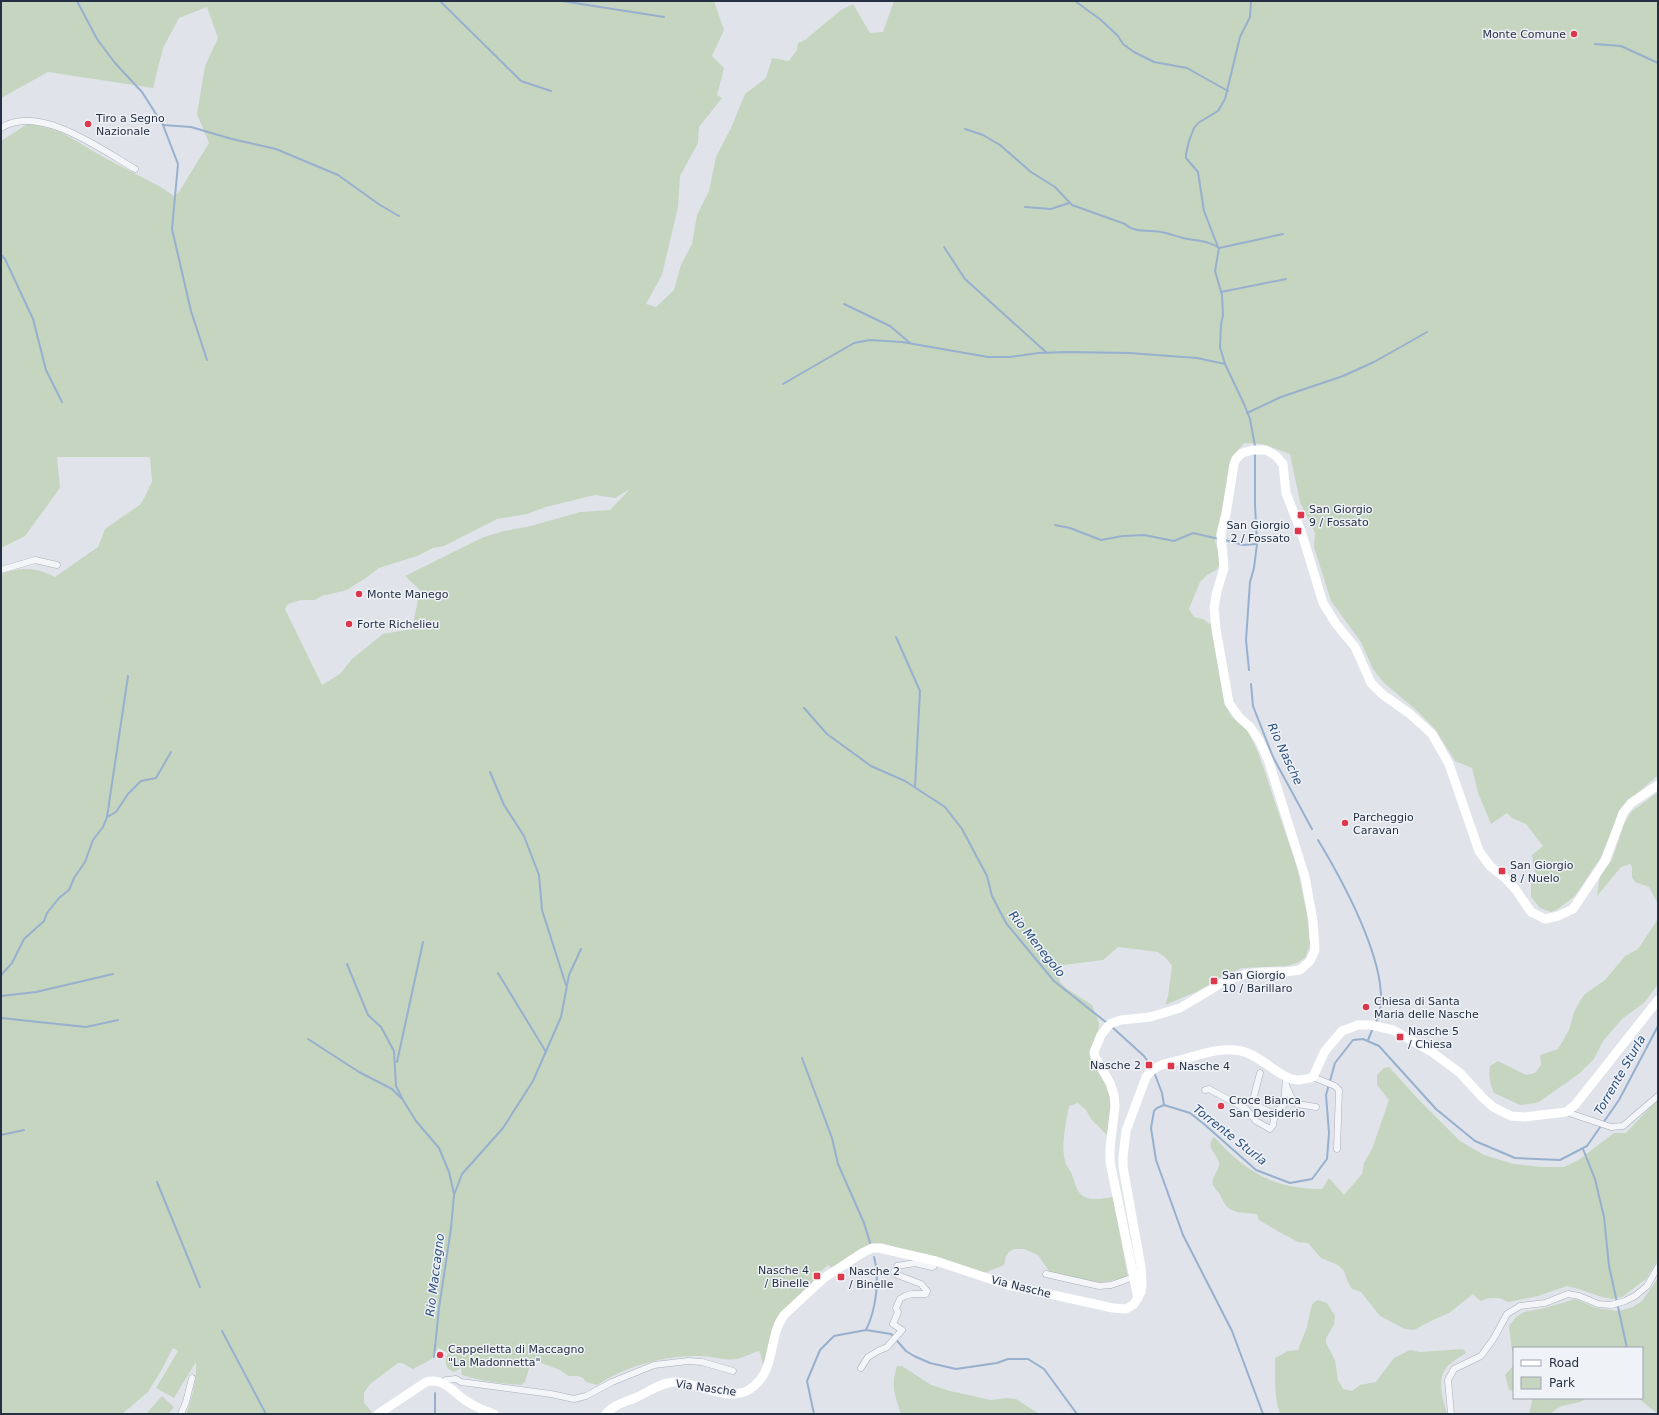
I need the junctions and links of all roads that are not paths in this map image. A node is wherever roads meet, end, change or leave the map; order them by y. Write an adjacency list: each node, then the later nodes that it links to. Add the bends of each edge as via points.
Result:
1 (1, 128): 2 (street, via 9,122 28,120 62,128)
2 (135, 169)
3 (57, 565): 4 (street, via 35,560)
4 (1, 570)
5 (1658, 785): 19 (street, via 1631,803 1623,813 1605,861 1573,909 1545,919 1531,912 1516,890 1490,866 1480,850 1449,764 1432,734 1371,682 1355,647 1323,603 1302,534 1286,493 1283,464 1271,452 1258,450 1242,453 1234,464 1221,534 1224,568 1214,608 1229,704 1250,727 1268,759 1305,878 1313,922 1314,950 1310,961 1300,970 1246,974 1227,980 1180,1008 1108,1026 1097,1041 1095,1057 1114,1095 1110,1162)
6 (1658, 1000): 13 (street, via 1575,1105)
7 (1260, 1073): 14 (street, via 1252,1100 1254,1104)
8 (1316, 1078): 9 (street); 13 (street, via 1325,1051 1342,1030 1358,1025 1375,1025 1393,1030 1432,1052 1460,1072 1494,1107 1511,1116); 15 (street, via 1339,1090)
9 (1286, 1080): 12 (street, via 1291,1097 1297,1104); 14 (street, via 1284,1105); 20 (street, via 1267,1064 1242,1051 1229,1050 1200,1054 1158,1066 1147,1074 1126,1131 1123,1152 1123,1167 1141,1267 1142,1284)
10 (1205, 1090): 14 (street, via 1209,1089 1246,1109 1256,1121 1270,1128)
11 (1658, 1096): 13 (street, via 1623,1126 1598,1124)
12 (1316, 1107)
13 (1566, 1112)
14 (1275, 1113)
15 (1337, 1149)
16 (936, 1261): 20 (street, Via Nasche, via 1008,1285 1113,1308 1126,1309); 21 (street, via 932,1267 908,1263 897,1266 894,1272 898,1276 921,1284 928,1291 925,1295 912,1294 900,1299 893,1324 902,1330 887,1347 868,1357); 28 (street, Via Nasche, via 886,1248 867,1250 814,1286 784,1315 779,1322 766,1374 749,1390 737,1394 723,1393 673,1382 615,1407)
17 (1658, 1267): 29 (street, via 1647,1286 1625,1301 1611,1305 1598,1304 1568,1294 1545,1303 1520,1306 1507,1314 1481,1356 1454,1369 1448,1380)
18 (1046, 1274): 19 (street, via 1099,1286 1111,1285)
19 (1134, 1277): 20 (street)
20 (1138, 1298)
21 (861, 1368)
22 (733, 1371): 24 (street, Via Nasche, via 702,1362 654,1365 574,1399 461,1382 456,1379)
23 (192, 1378): 25 (street)
24 (443, 1383): 26 (street, via 426,1382); 27 (street, via 467,1402)
25 (181, 1414)
26 (378, 1414)
27 (494, 1414)
28 (606, 1414)
29 (1451, 1414)

